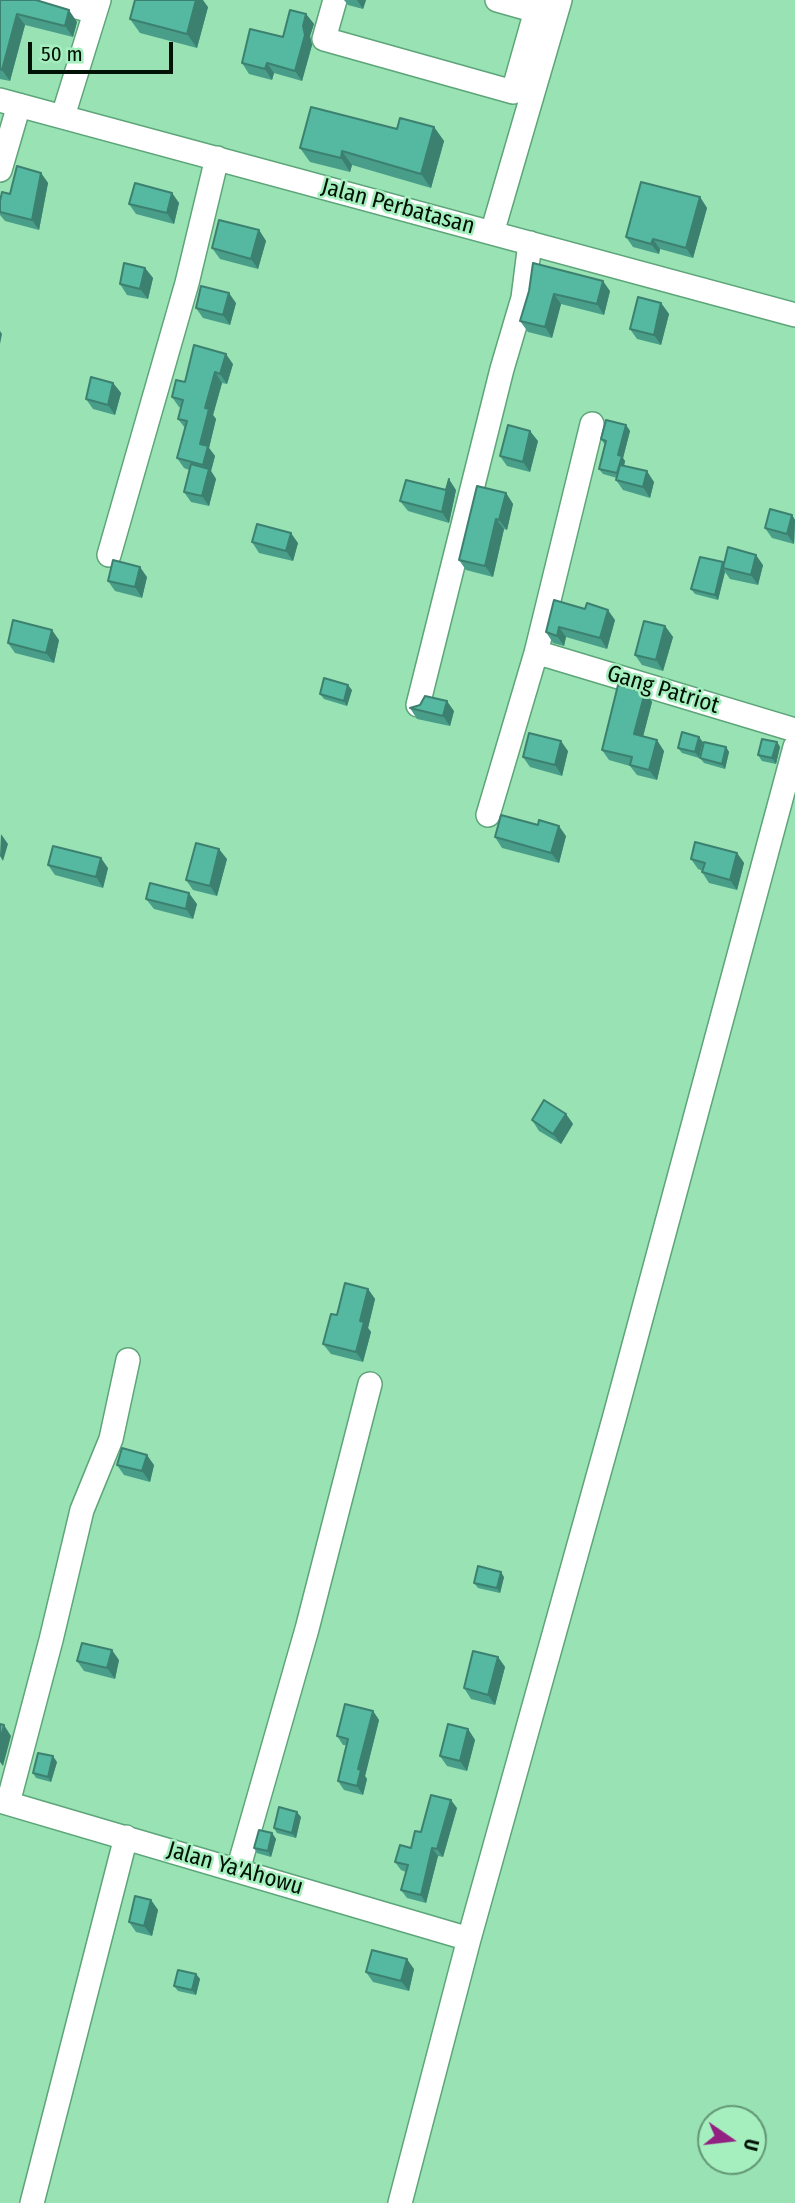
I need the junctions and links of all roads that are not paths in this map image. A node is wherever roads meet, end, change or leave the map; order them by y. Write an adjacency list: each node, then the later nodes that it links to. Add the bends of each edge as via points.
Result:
1 (50, 0): 5 (street)
2 (335, 0): 6 (street, via 324,39 513,92)
3 (497, 0): 6 (street)
4 (560, 0): 11 (street)
5 (97, 6): 8 (street)
6 (538, 6)
7 (9, 102): 8 (street, Jalan Perbatasan); 10 (street)
8 (63, 116): 9 (street, Jalan Perbatasan)
9 (217, 158): 11 (street, Jalan Perbatasan); 15 (street, via 187,283)
10 (0, 170)
11 (492, 233): 12 (street, Jalan Perbatasan)
12 (530, 243): 13 (street, Jalan Perbatasan); 17 (street, via 523,298)
13 (795, 315)
14 (592, 424): 16 (street)
15 (109, 555)
16 (536, 651): 18 (street, Gang Patriot); 20 (street)
17 (418, 705)
18 (795, 730)
19 (795, 747): 26 (street)
20 (488, 815)
21 (128, 1360): 23 (street, via 111,1439 82,1510 51,1640)
22 (370, 1384): 25 (street)
23 (4, 1802): 24 (street, Jalan Ya'Ahowu)
24 (126, 1837): 25 (street, Jalan Ya'Ahowu); 27 (street)
25 (238, 1870): 26 (street, Jalan Ya'Ahowu)
26 (469, 1939): 28 (street)
27 (32, 2203)
28 (400, 2203)

